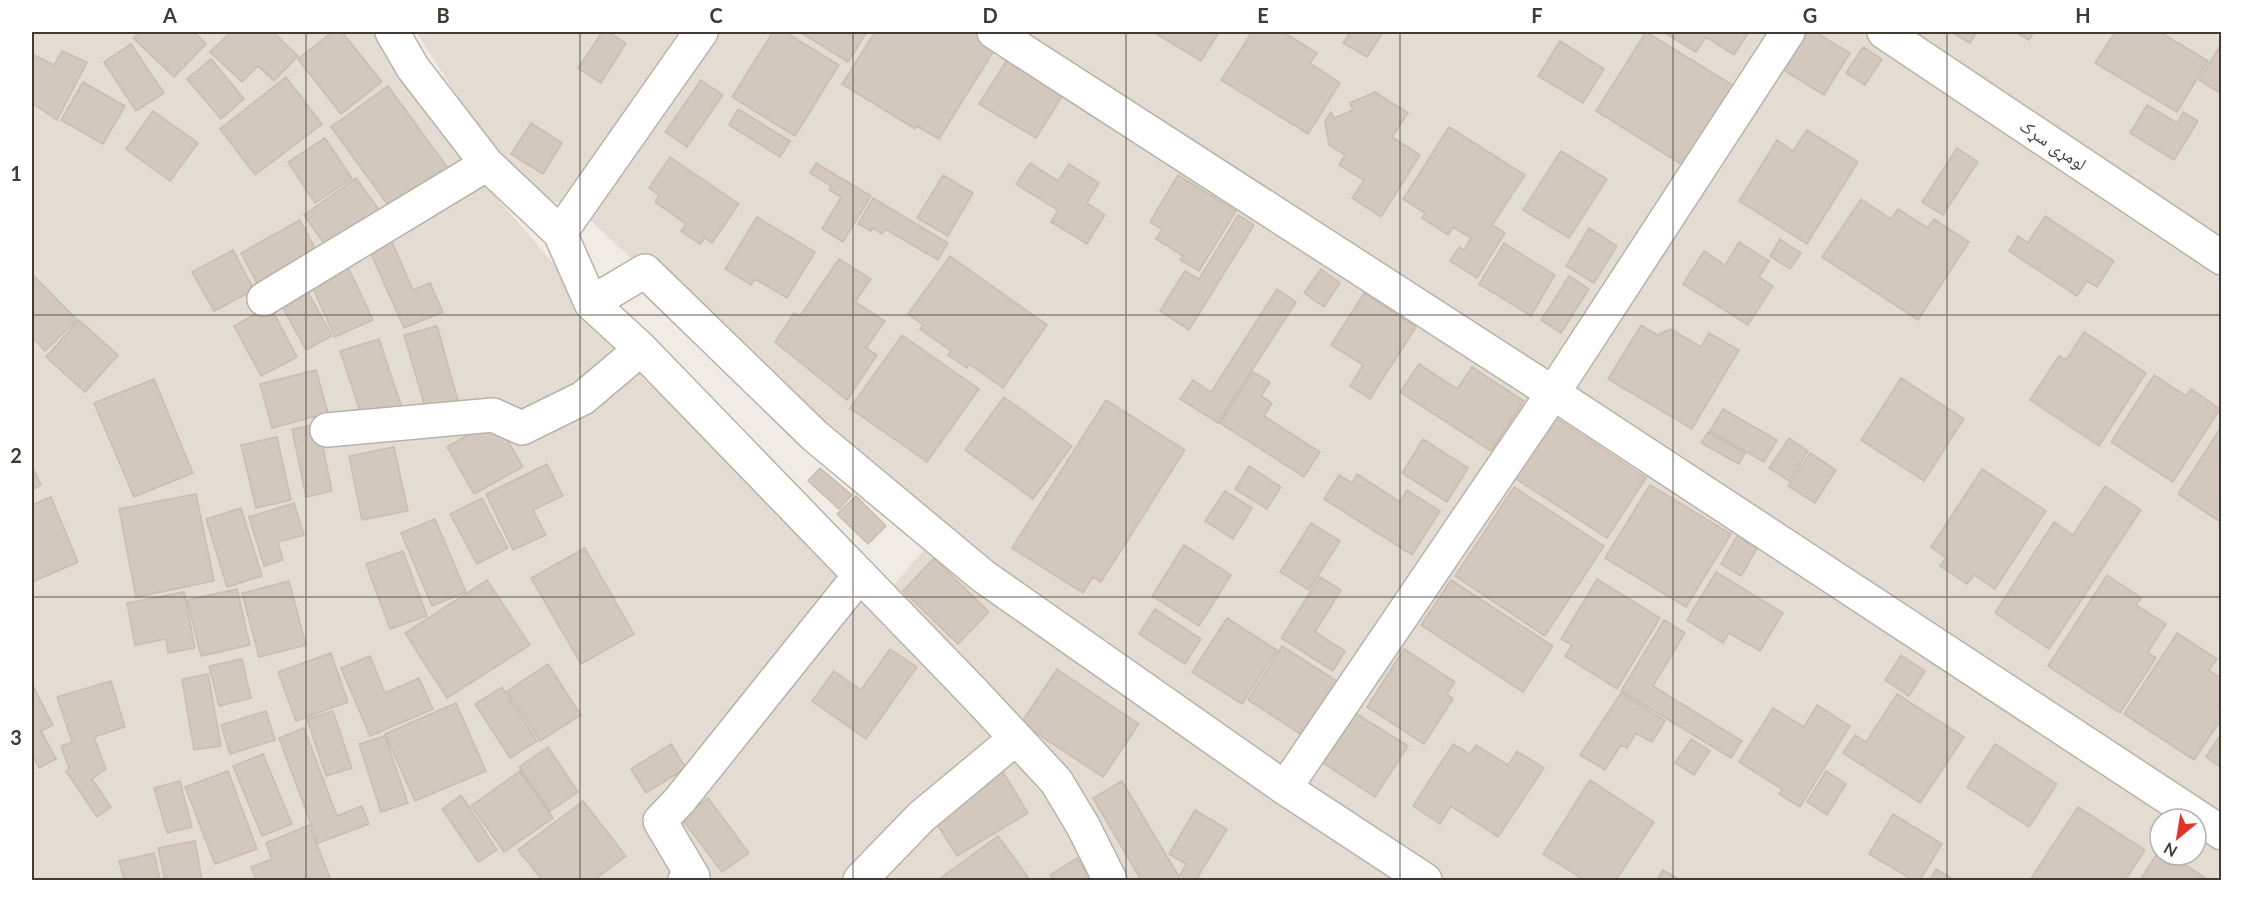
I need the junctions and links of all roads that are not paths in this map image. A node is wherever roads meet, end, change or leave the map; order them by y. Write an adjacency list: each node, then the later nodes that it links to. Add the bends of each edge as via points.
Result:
1 (392, 32): 6 (street, via 413,68)
2 (701, 32): 7 (street)
3 (994, 32): 12 (street)
4 (1788, 32): 12 (street)
5 (1884, 32): 8 (street, لومړی سړک)
6 (487, 164): 7 (street); 9 (street)
7 (560, 233): 10 (street)
8 (2222, 258)
9 (264, 298)
10 (591, 303): 11 (street); 16 (street, via 645,271 815,436 983,576)
11 (641, 349): 13 (street, via 583,398 522,429 493,415); 14 (street)
12 (1553, 393): 16 (street); 17 (street)
13 (327, 430)
14 (860, 575): 15 (street); 18 (street, via 660,821 693,877)
15 (1016, 738): 19 (street, via 921,817); 20 (street, via 1056,781)
16 (1285, 788): 21 (street)
17 (2222, 832)
18 (685, 880)
19 (860, 880)
20 (1110, 880)
21 (1425, 880)

